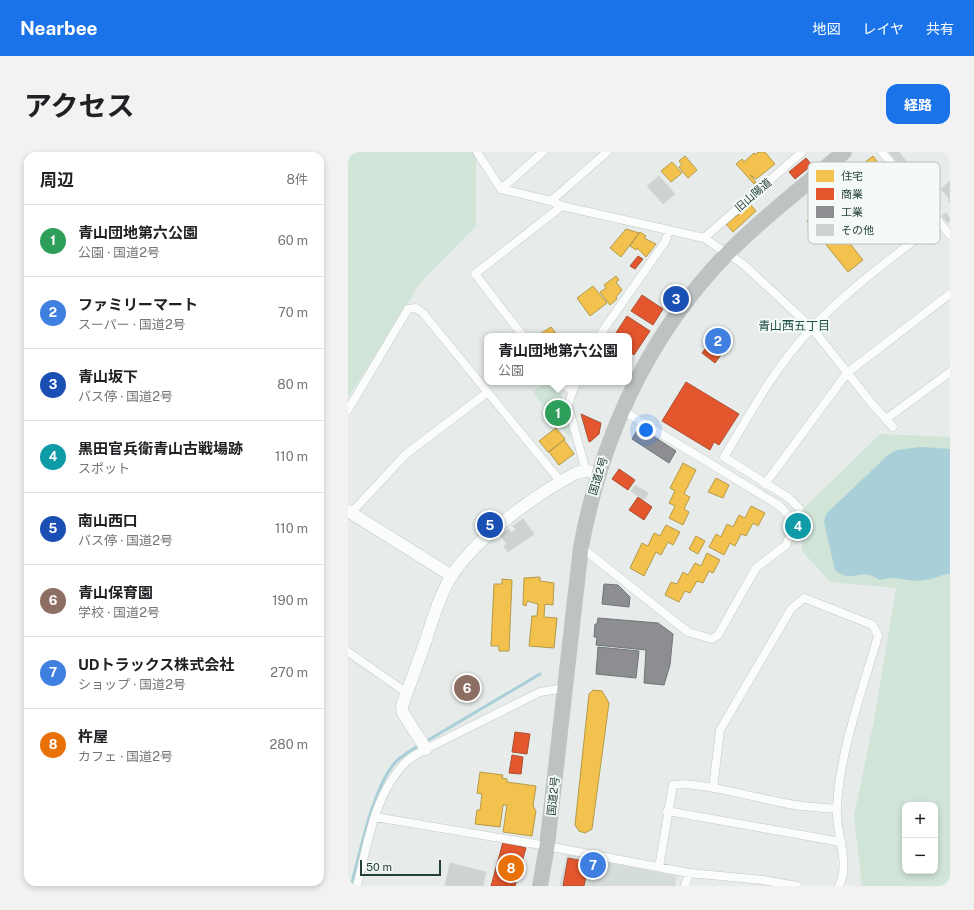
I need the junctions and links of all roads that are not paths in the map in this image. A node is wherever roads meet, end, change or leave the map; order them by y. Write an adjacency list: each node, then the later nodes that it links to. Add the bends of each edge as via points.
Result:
1 (477, 152): 10 (street)
2 (543, 152): 10 (street)
3 (606, 152): 11 (street)
4 (802, 152): 16 (street, 旧山陽道)
5 (844, 152): 7 (highway, 国道2号)
6 (882, 152): 8 (street)
7 (833, 162)
8 (890, 162)
9 (808, 184): 18 (highway, 国道2号)
10 (501, 189): 11 (street)
11 (551, 201): 12 (street)
12 (562, 206): 14 (street); 21 (street, via 475,274)
13 (940, 222): 15 (street)
14 (669, 231): 16 (street); 22 (street, via 665,242)
15 (950, 235)
16 (704, 238): 18 (street)
17 (910, 244): 20 (street, via 858,286)
18 (728, 254): 20 (street, via 743,264); 30 (highway, 国道2号, via 661,337)
19 (950, 294): 24 (street)
20 (812, 328): 24 (street); 35 (street, via 770,380 724,457)
21 (521, 333)
22 (601, 333)
23 (950, 372): 31 (street)
24 (847, 373): 31 (street); 35 (street)
25 (564, 385): 27 (street)
26 (575, 385): 27 (street)
27 (572, 391): 33 (street, via 568,404)
28 (488, 392): 29 (street, via 423,313 416,308 408,309); 34 (street); 37 (street, via 406,454)
29 (348, 410)
30 (622, 410): 33 (highway, 国道2号); 38 (street, via 780,506 789,516 793,526 786,545 756,568 718,635 712,639 688,632)
31 (886, 419): 32 (street)
32 (894, 427)
33 (592, 472): 34 (street, via 576,473); 38 (highway, 国道2号)
34 (561, 482): 39 (street, via 495,528 469,554)
35 (765, 484): 36 (street, via 789,498)
36 (799, 508)
37 (349, 512): 39 (street)
38 (581, 547): 41 (highway, 国道2号)
39 (452, 576): 42 (street, via 439,602)
40 (348, 652): 42 (street)
41 (565, 688): 43 (street, via 540,692); 49 (highway, 国道2号)
42 (407, 693): 43 (street, via 402,706 403,713)
43 (426, 749): 47 (street, via 408,760 386,789)
44 (713, 788): 45 (street, via 787,804); 45 (street, via 720,730 791,609 804,598 873,625 878,636 842,769); 46 (street, via 678,784 673,786)
45 (836, 809): 48 (street)
46 (667, 811): 48 (street); 50 (street)
47 (375, 817): 49 (street); 53 (street)
48 (841, 842): 57 (street, via 844,876)
49 (547, 846): 50 (street); 54 (highway, 国道2号)
50 (659, 867): 51 (street)
51 (689, 873): 52 (street); 55 (street)
52 (763, 883): 56 (street)
53 (357, 886)
54 (540, 886)
55 (685, 886)
56 (797, 886)
57 (839, 886)

